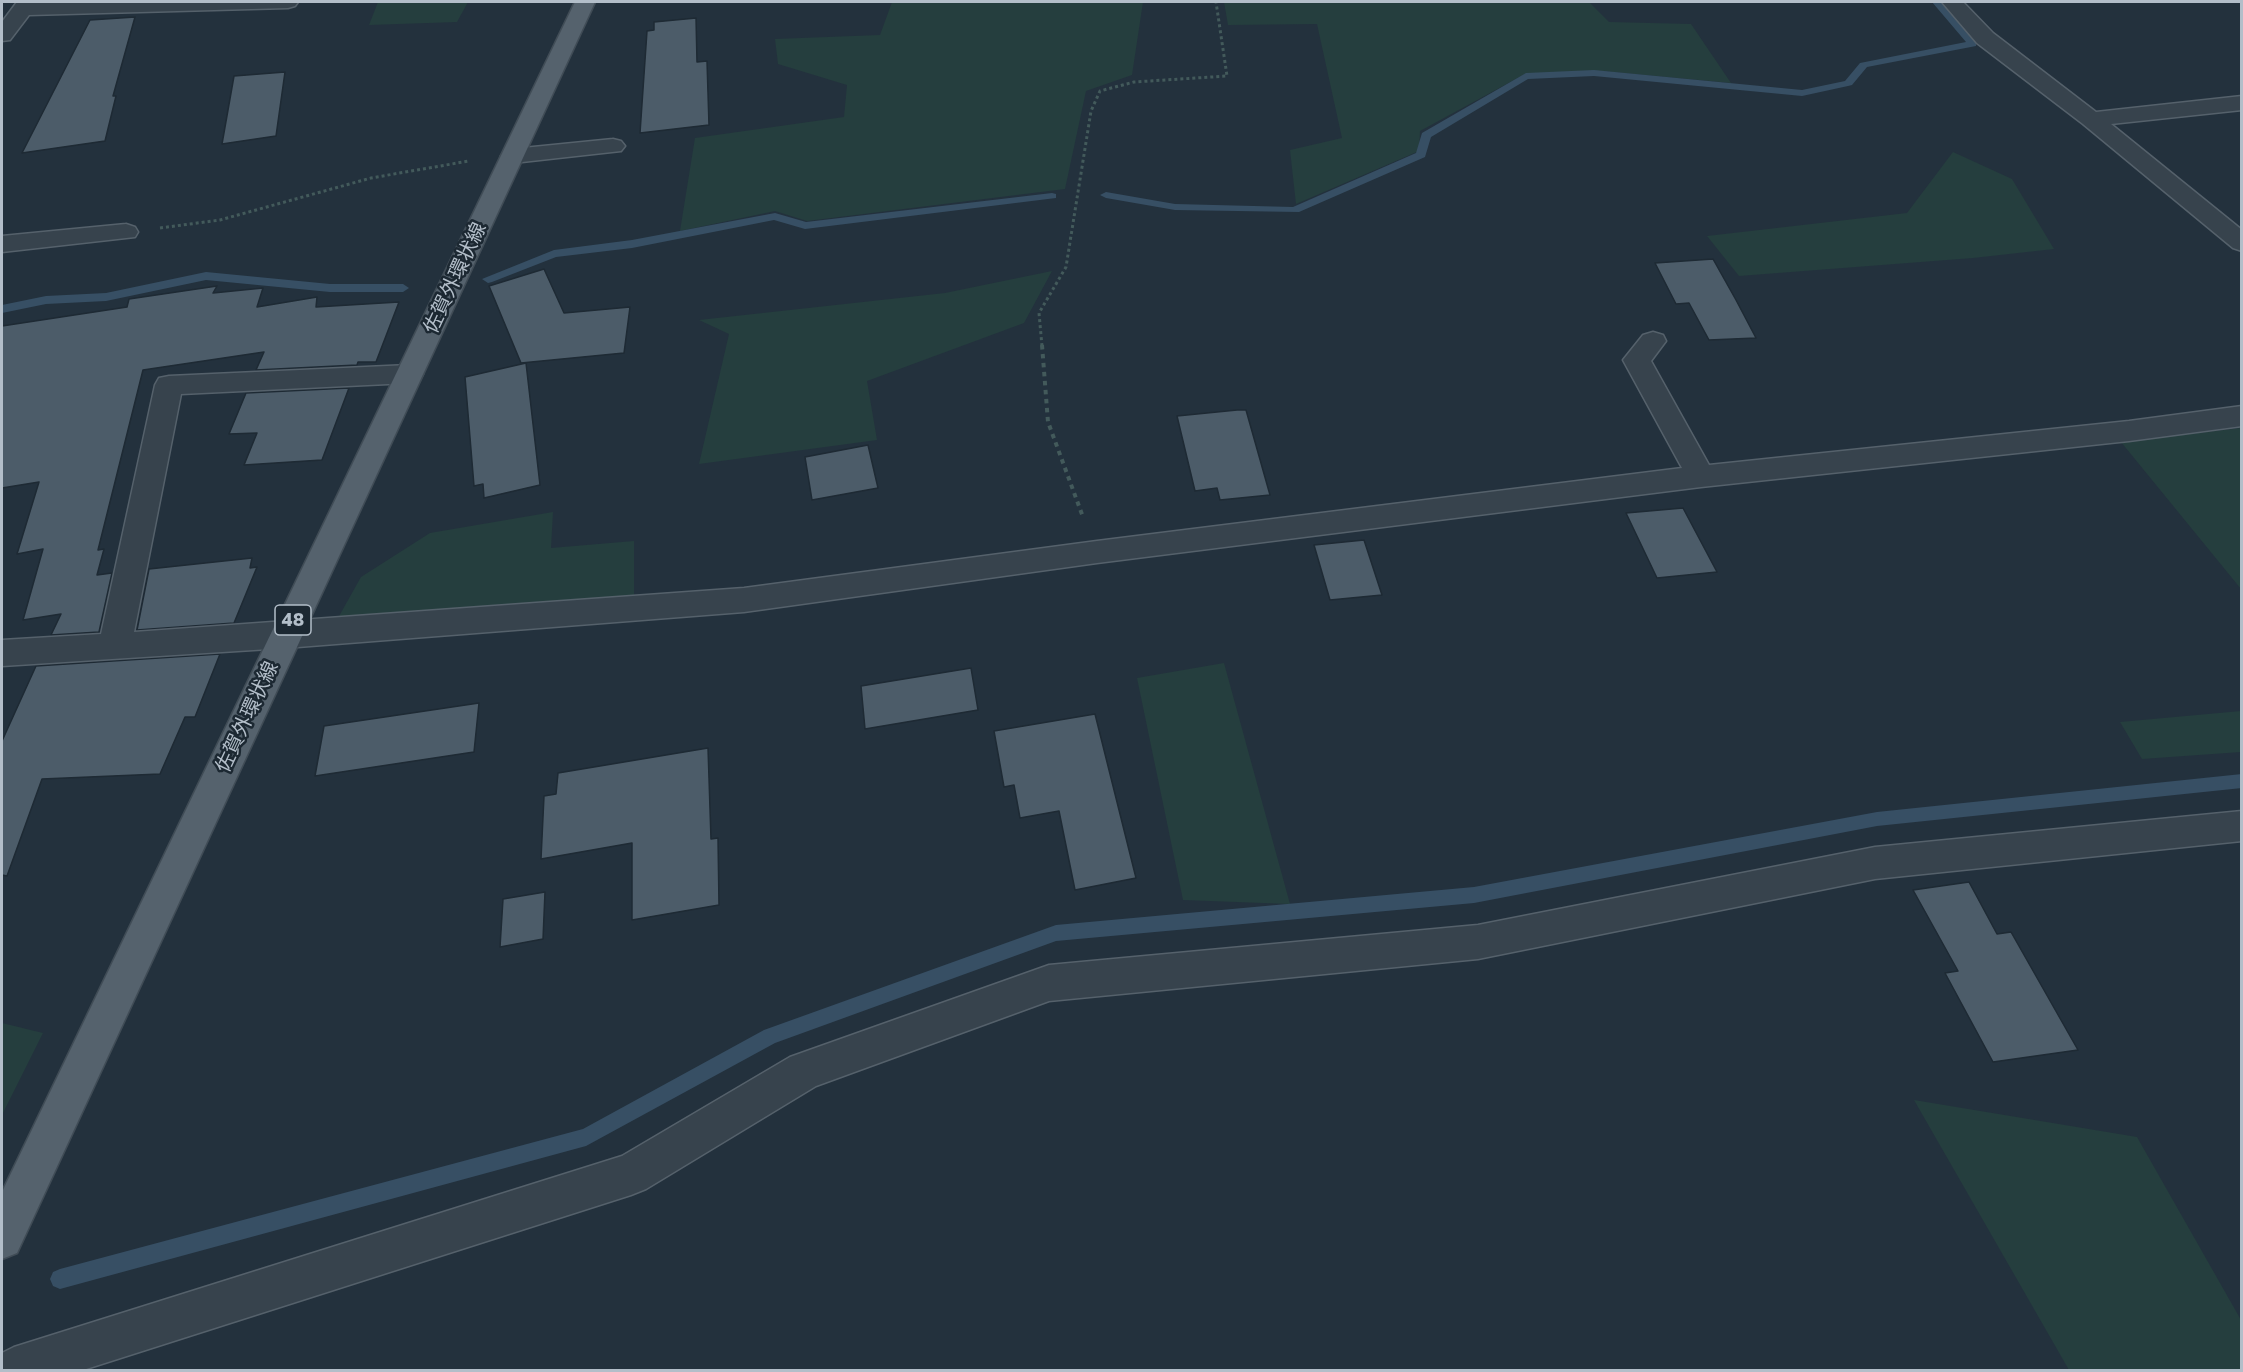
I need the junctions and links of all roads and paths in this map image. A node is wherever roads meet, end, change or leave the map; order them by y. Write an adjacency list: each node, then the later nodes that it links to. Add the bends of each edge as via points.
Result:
1 (288, 2): 5 (street)
2 (585, 2): 10 (main road, 佐賀外環状線 / 48)
3 (1216, 2): 18 (path, via 1227,76 1134,82 1100,91 1091,111 1066,267 1039,313 1048,422)
4 (1952, 2): 8 (street, via 1985,38)
5 (25, 5): 6 (street)
6 (2, 35)
7 (2241, 103): 8 (street)
8 (2091, 119): 12 (street)
9 (613, 146): 10 (street)
10 (513, 156): 11 (path, via 371,178 220,220); 15 (main road, 佐賀外環状線 / 48)
11 (126, 232): 13 (street)
12 (2241, 243)
13 (2, 244)
14 (1653, 340): 17 (street, via 1637,360)
15 (409, 374): 19 (main road, 佐賀外環状線 / 48); 20 (street, via 169,385)
16 (2241, 416): 17 (street)
17 (1701, 476): 18 (street)
18 (1097, 552): 19 (street, via 744,600)
19 (285, 635): 20 (street); 23 (main road, 佐賀外環状線 / 48)
20 (115, 645): 21 (street)
21 (2, 653)
22 (2241, 826): 24 (street, via 1875,863 1478,942 1048,983 804,1071 631,1174)
23 (2, 1238)
24 (14, 1371)

